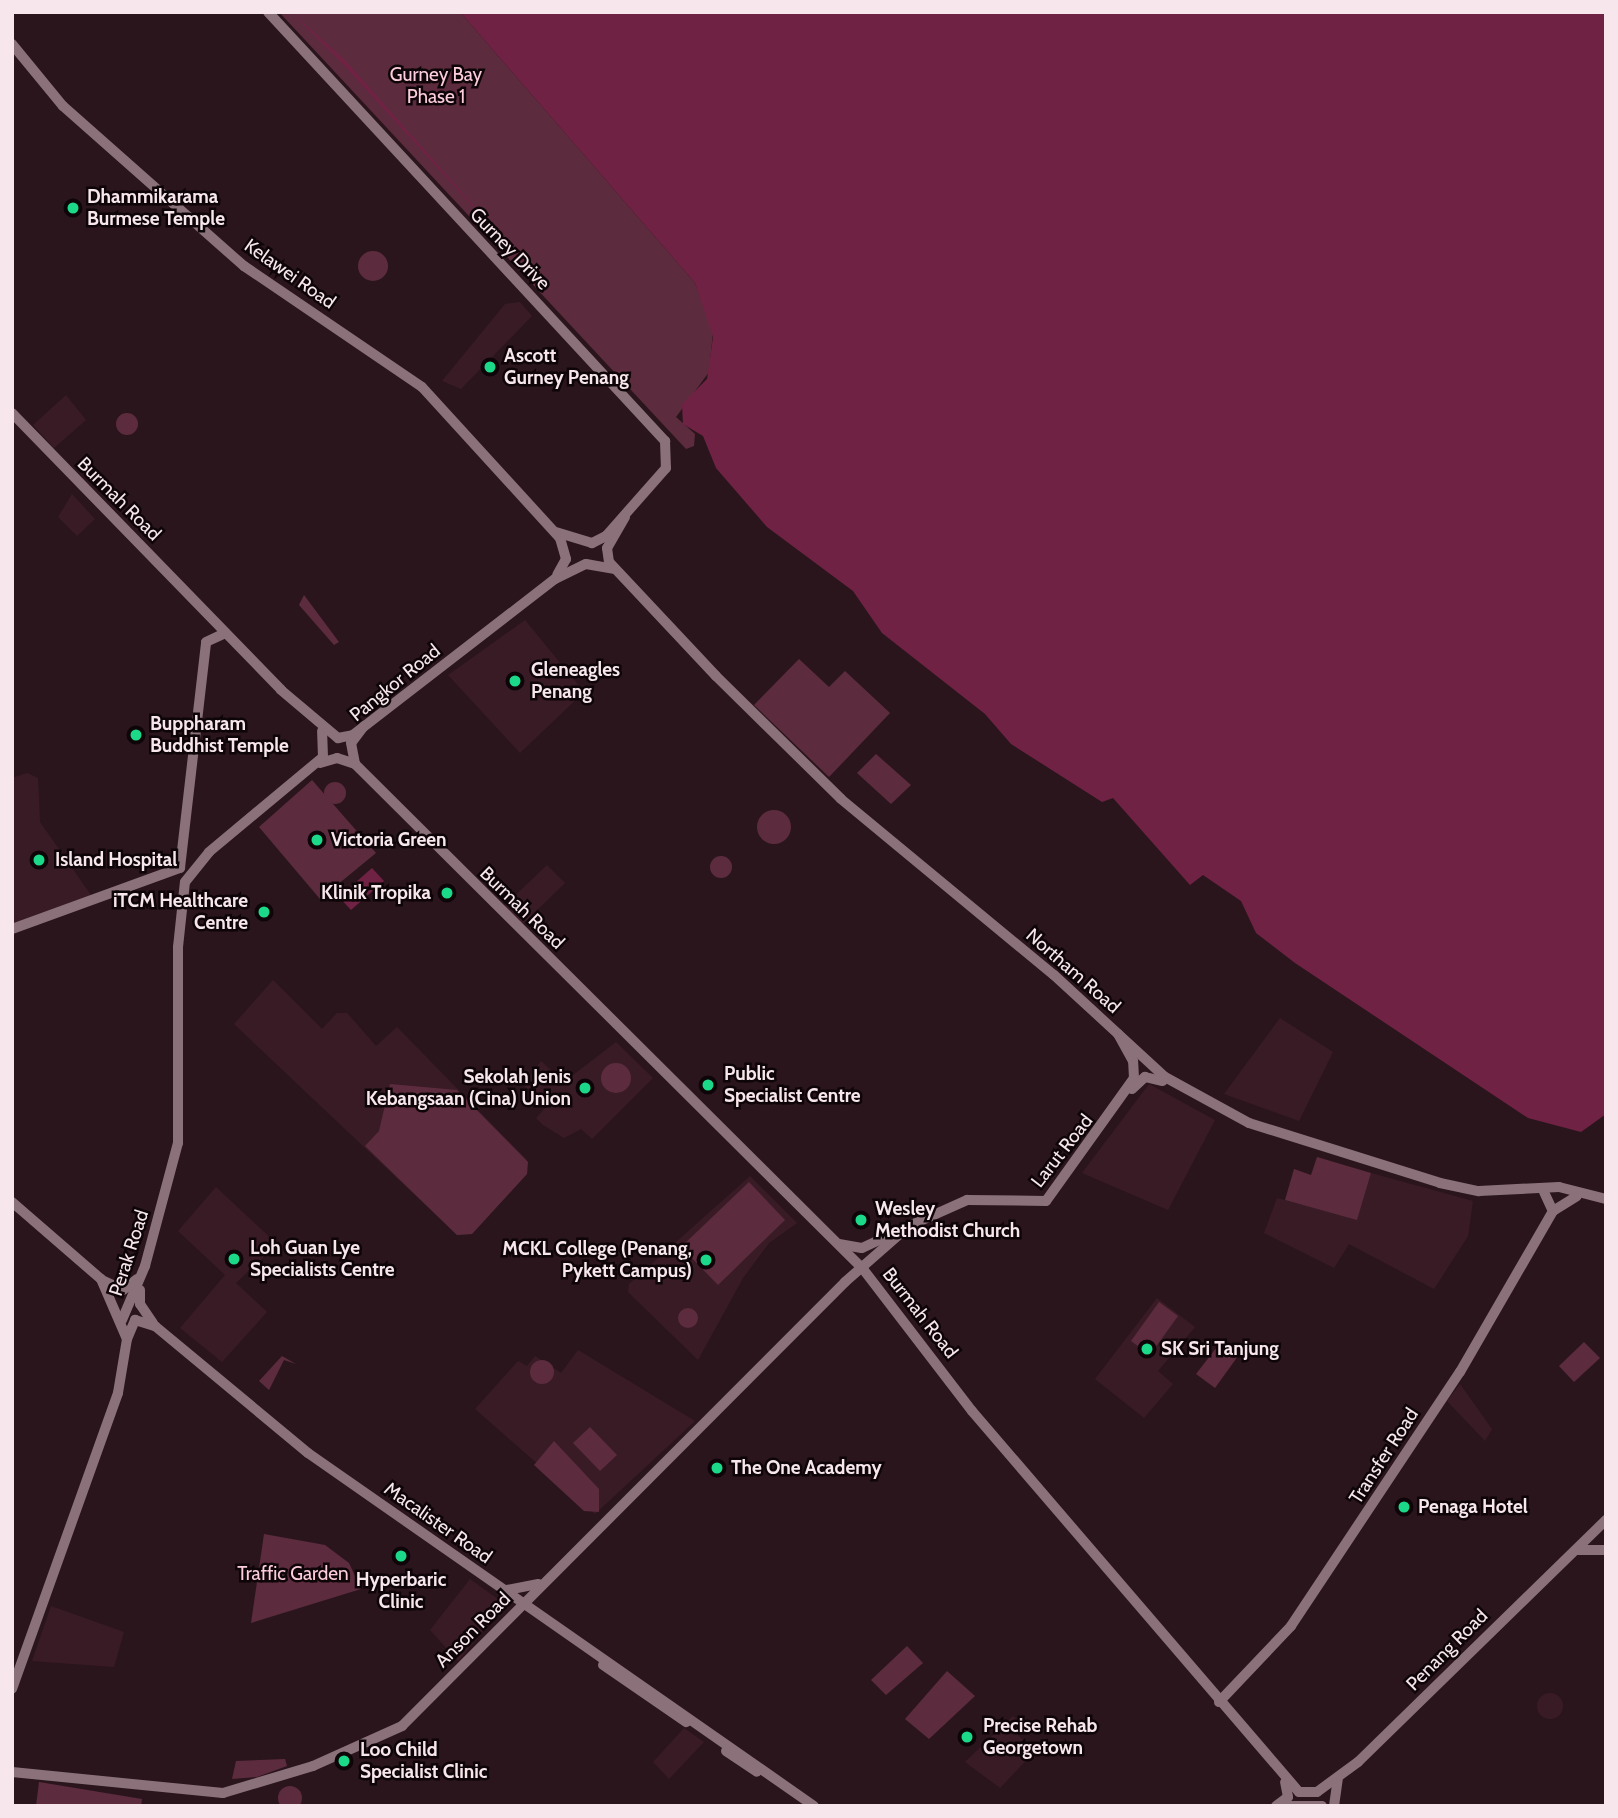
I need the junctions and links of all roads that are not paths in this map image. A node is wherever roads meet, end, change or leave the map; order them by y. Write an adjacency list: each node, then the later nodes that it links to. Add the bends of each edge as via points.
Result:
1 (268, 12): 4 (main road, Gurney Drive, via 665,441 666,468)
2 (12, 44): 5 (main road, Kelawei Road, via 63,106 244,266 422,387)
3 (12, 413): 8 (main road, Burmah Road)
4 (625, 517): 5 (main road, Kelawei Road, via 592,543); 6 (main road, via 606,553)
5 (551, 527): 7 (main road, Kelawei Road, via 566,551)
6 (620, 573): 7 (main road, Pangkor Road, via 593,563); 18 (main road, Northam Road, via 841,799)
7 (555, 579): 9 (main road, Pangkor Road)
8 (225, 633): 10 (main road, Burmah Road); 13 (main road, via 206,642)
9 (364, 726): 10 (main road, via 344,739); 11 (main road, Pangkor Road, via 351,743)
10 (320, 728): 12 (main road, via 326,750)
11 (355, 764): 12 (main road, via 331,758); 27 (main road, Burmah Road)
12 (312, 768): 14 (main road)
13 (186, 852): 14 (main road, via 194,860); 15 (main road, via 180,867)
14 (209, 852): 16 (main road, via 189,872)
15 (160, 880): 16 (main road, via 174,881); 17 (main road)
16 (182, 892): 28 (main road, Perak Road, via 178,1143)
17 (12, 929)
18 (1118, 1034): 20 (main road, Larut Road, via 1135,1068); 23 (main road, Northam Road, via 1178,1086 1254,1125 1463,1188 1559,1187)
19 (1175, 1089): 20 (main road, Larut Road, via 1145,1077); 21 (main road, Northam Road, via 1248,1128 1438,1188 1478,1196)
20 (1116, 1108): 26 (main road, Larut Road, via 1043,1203 967,1200)
21 (1544, 1192): 22 (main road, Northam Road); 25 (main road)
22 (1577, 1196): 23 (main road, Northam Road); 25 (main road, Transfer Road)
23 (1606, 1201)
24 (12, 1202): 32 (main road)
25 (1553, 1211): 46 (main road, Transfer Road, via 1493,1316 1291,1626)
26 (909, 1226): 27 (main road, Larut Road, via 862,1248); 30 (main road, Larut Road)
27 (830, 1240): 29 (main road, Burmah Road)
28 (150, 1246): 31 (main road, Perak Road); 32 (main road, via 135,1286 123,1290)
29 (845, 1253): 30 (main road, Burmah Road); 33 (main road)
30 (863, 1269): 33 (main road, Anson Road); 34 (main road, Burmah Road)
31 (142, 1274): 35 (main road, Perak Road); 36 (main road, via 140,1304)
32 (101, 1279): 35 (main road)
33 (848, 1280): 34 (main road); 41 (main road, Anson Road)
34 (884, 1294): 46 (main road, Burmah Road, via 972,1411)
35 (122, 1320): 37 (main road, Perak Road)
36 (155, 1326): 37 (main road, via 135,1320); 42 (main road, Macalister Road, via 293,1441)
37 (127, 1339): 45 (main road, Perak Road, via 118,1393)
38 (1606, 1520): 40 (main road, Penang Road)
39 (1606, 1550): 40 (main road)
40 (1570, 1552): 50 (main road, Penang Road)
41 (544, 1581): 42 (main road, via 523,1591); 43 (main road, Anson Road)
42 (503, 1589): 43 (main road, Macalister Road); 44 (main road, via 510,1604)
43 (524, 1604): 44 (main road, Anson Road); 54 (main road, Macalister Road)
44 (503, 1620): 49 (main road, Anson Road, via 402,1726 274,1779 200,1794); 53 (main road, via 523,1611 540,1620)
45 (12, 1689)
46 (1219, 1702): 51 (main road, Burmah Road)
47 (12, 1766): 49 (main road)
48 (12, 1772): 49 (main road)
49 (26, 1772)
50 (1340, 1776): 52 (main road, Penang Road); 58 (main road, via 1331,1793)
51 (1285, 1781): 52 (main road, Burmah Road); 55 (main road, via 1288,1797)
52 (1306, 1794)
53 (806, 1806)
54 (814, 1806)
55 (1276, 1806)
56 (1290, 1806): 57 (main road)
57 (1322, 1806)
58 (1334, 1806)

